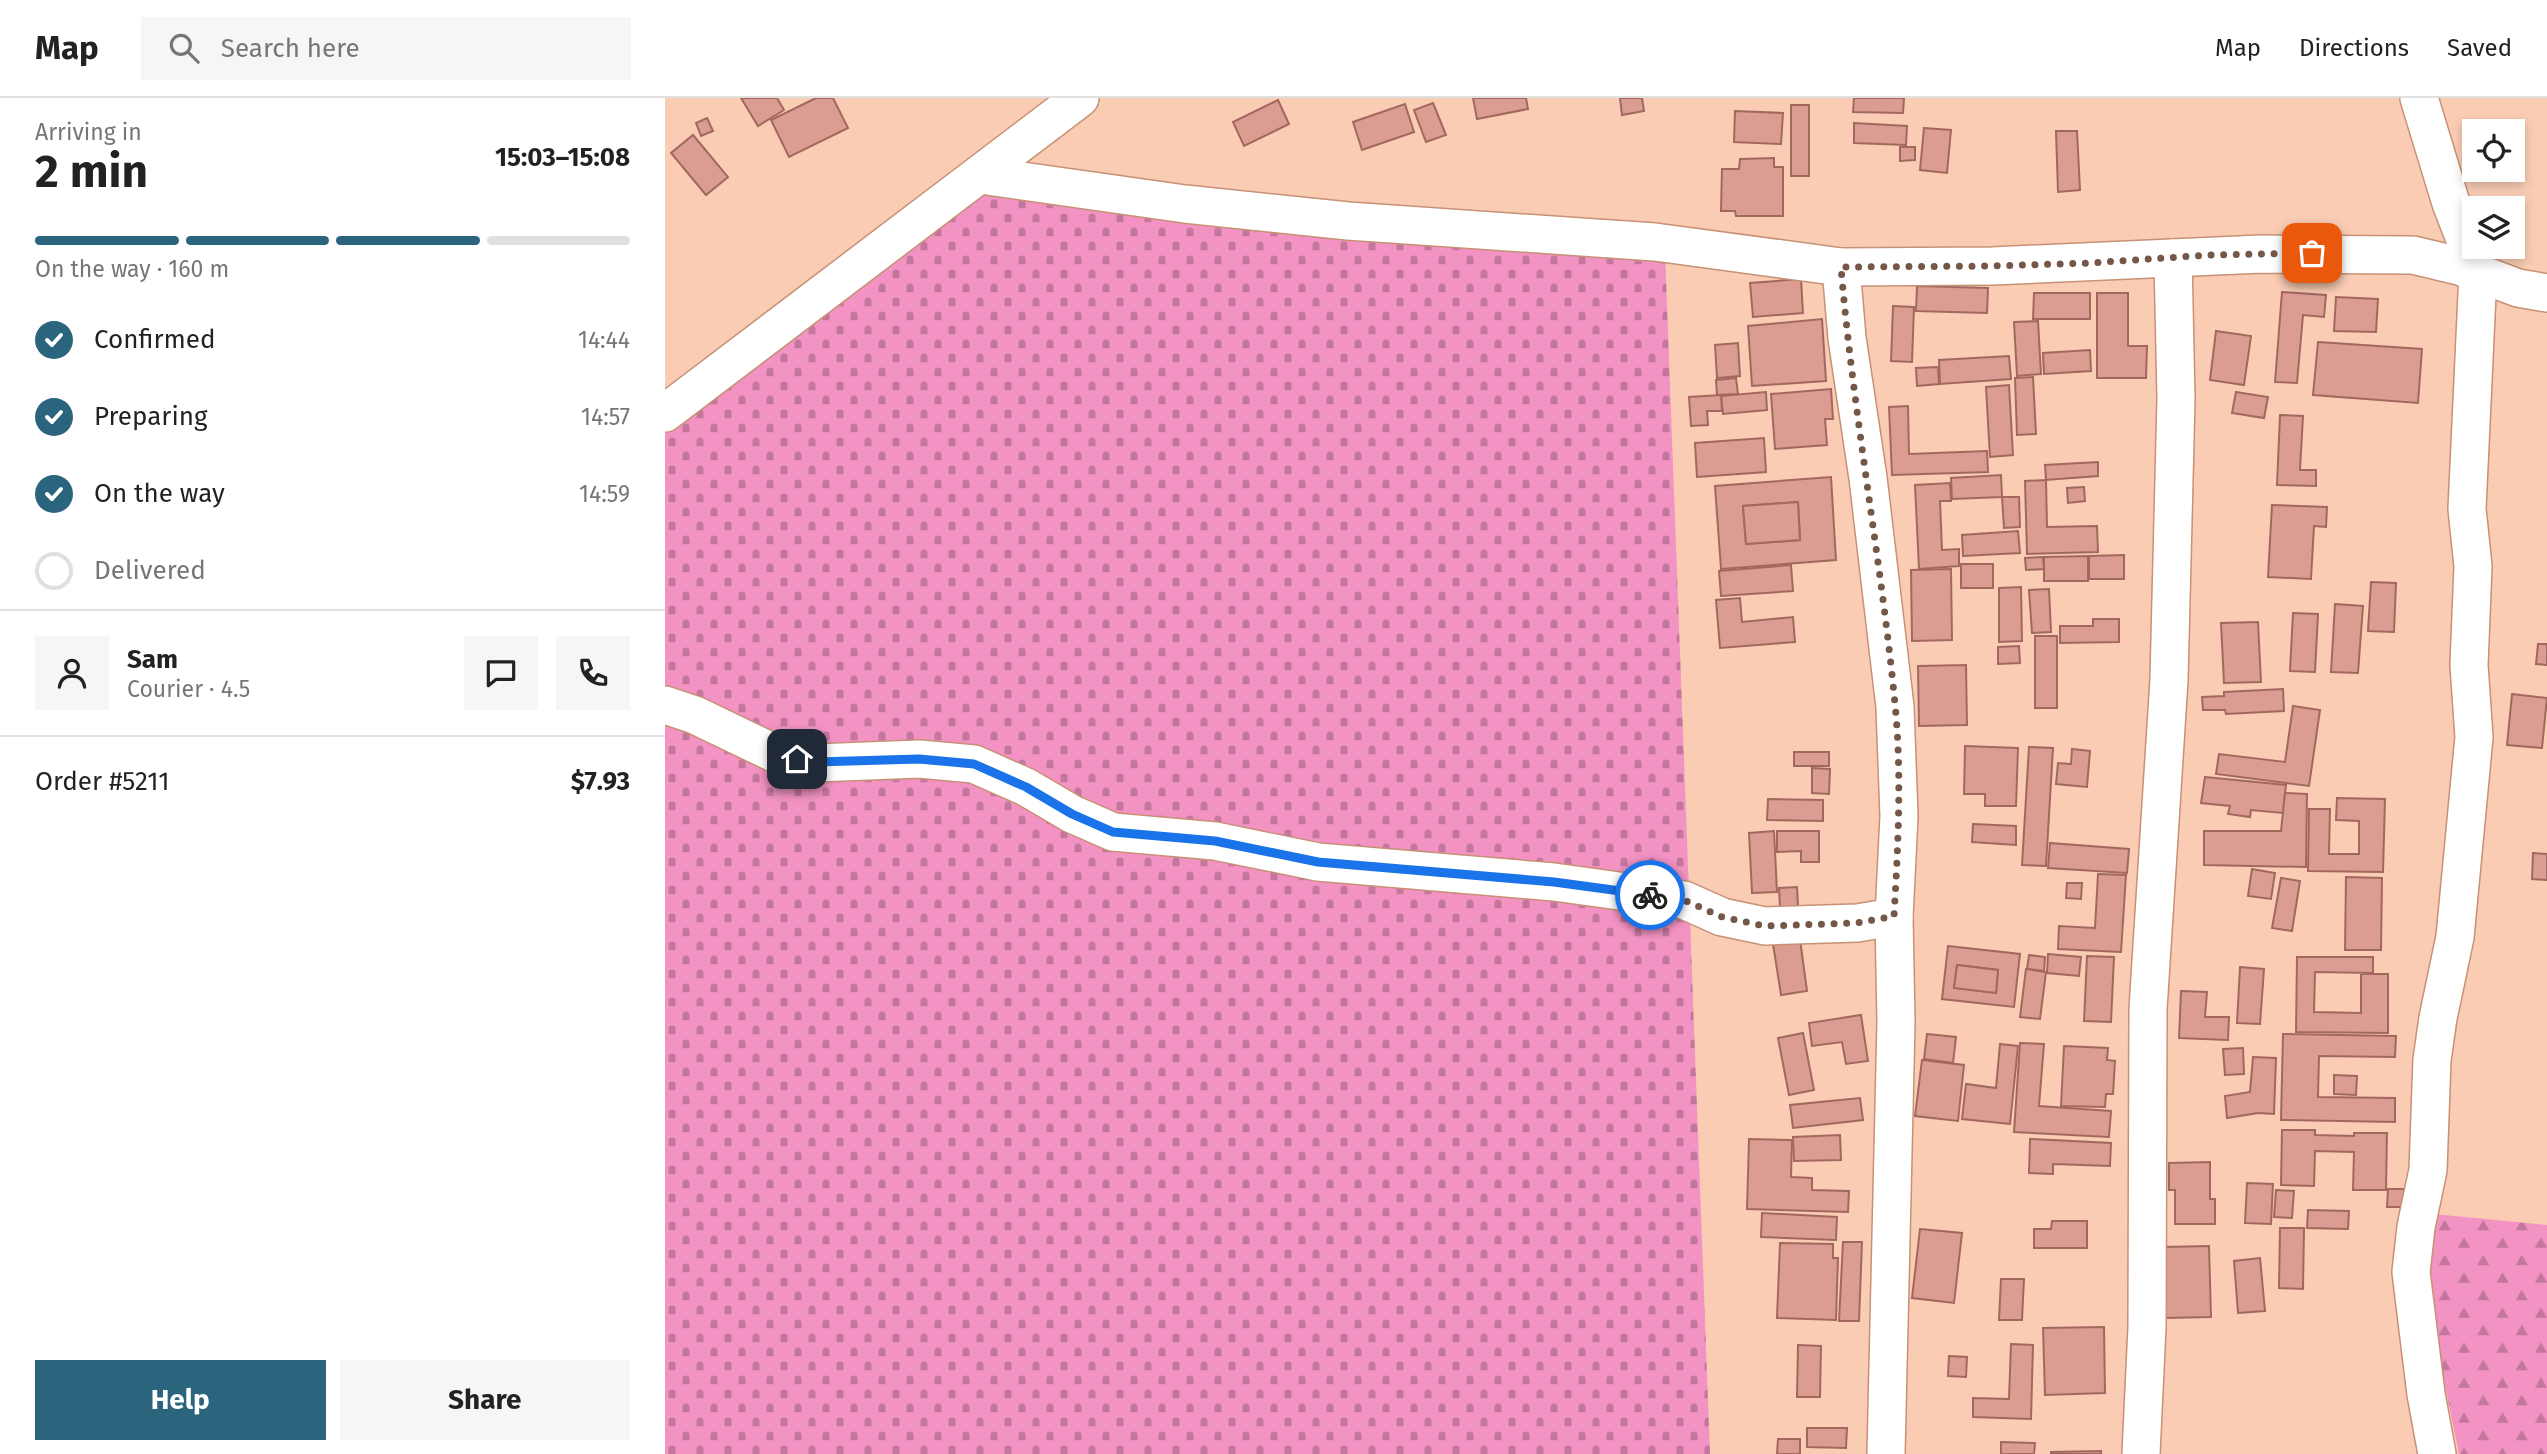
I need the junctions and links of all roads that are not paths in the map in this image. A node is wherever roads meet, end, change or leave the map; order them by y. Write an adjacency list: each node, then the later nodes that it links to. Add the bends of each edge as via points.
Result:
1 (1080, 98): 3 (street)
2 (2419, 98): 6 (street)
3 (981, 176): 5 (street, via 1185,204 1655,242); 8 (street)
4 (2173, 258): 5 (street); 6 (street, via 2413,256); 12 (street, via 2176,399 2169,680 2148,1009 2147,1327)
5 (1841, 267): 10 (street, via 1846,338 1895,707 1899,816)
6 (2478, 273): 7 (street); 13 (street, via 2467,509 2473,566 2469,653 2474,737 2455,937 2432,1060 2428,1170 2411,1272)
7 (2547, 293)
8 (665, 412)
9 (665, 705): 10 (street, via 778,755 816,762 919,759 974,764 1113,832 1215,841 1318,862 1554,882 1684,900 1722,917 1765,926 1857,923)
10 (1894, 916): 11 (street, via 1896,1022)
11 (1886, 1454)
12 (2141, 1454)
13 (2437, 1454)

